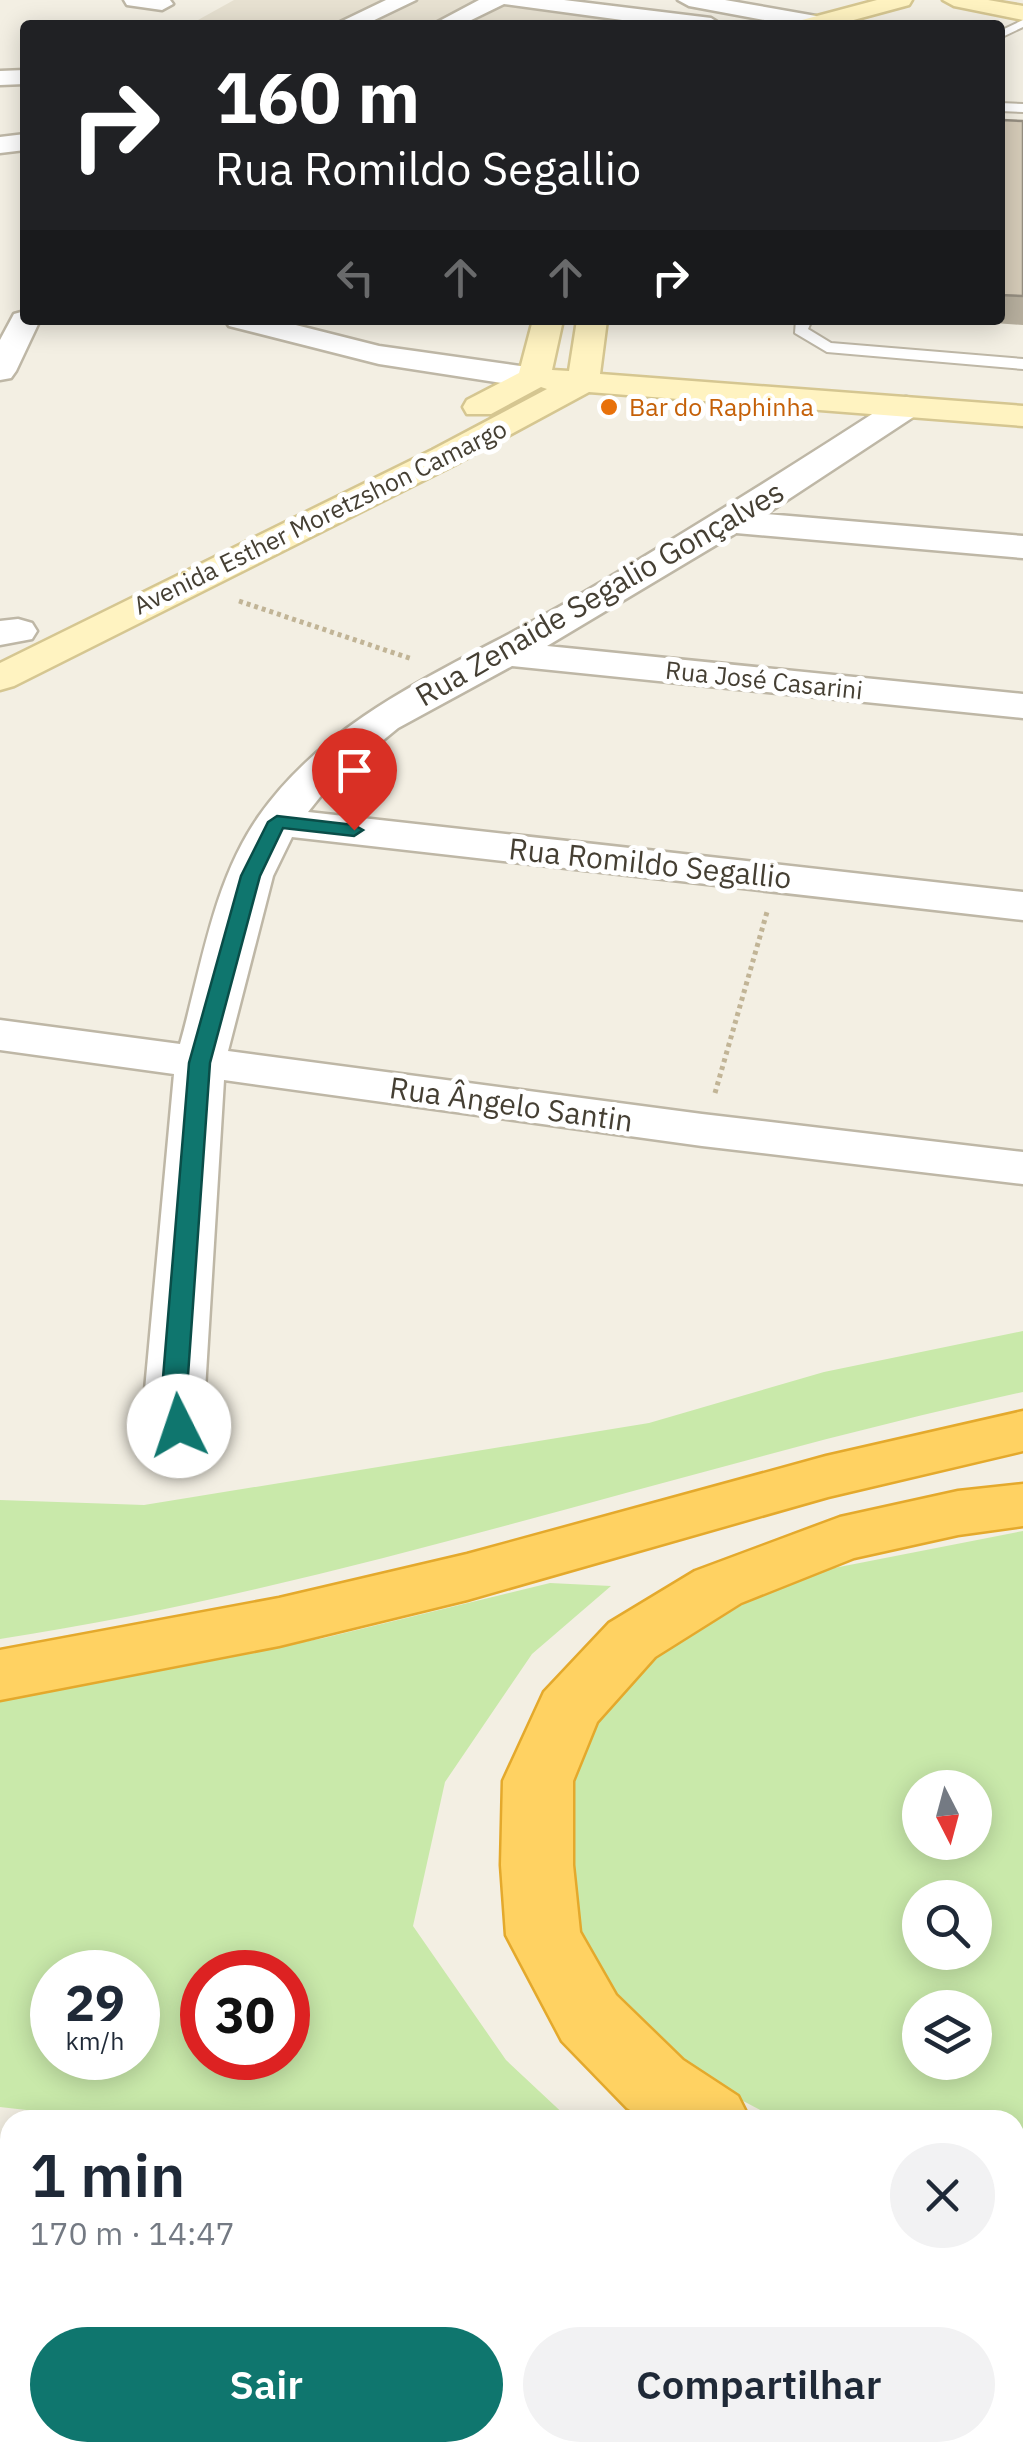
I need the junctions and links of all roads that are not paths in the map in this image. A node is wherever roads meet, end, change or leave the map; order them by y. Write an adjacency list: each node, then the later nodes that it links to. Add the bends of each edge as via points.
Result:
1 (135, 0): 8 (street)
2 (405, 0): 11 (street)
3 (496, 0): 12 (street)
4 (686, 0): 14 (street); 15 (street)
5 (902, 0): 16 (street)
6 (944, 0): 17 (street)
7 (954, 0): 9 (street)
8 (162, 4)
9 (1023, 12)
10 (505, 16): 13 (street); 14 (street)
11 (357, 20)
12 (454, 20)
13 (533, 20)
14 (634, 20)
15 (796, 20)
16 (832, 20)
17 (872, 20)
18 (21, 325): 25 (street)
19 (260, 325): 26 (street, via 379,355)
20 (547, 325): 26 (street)
21 (591, 325): 27 (street)
22 (802, 325): 23 (lane); 24 (lane, via 827,347)
23 (1023, 348)
24 (1023, 364)
25 (0, 371)
26 (534, 378): 27 (street); 32 (street, Avenida Esther Moretzshon Camargo, via 406,446)
27 (583, 382): 28 (street); 34 (street, Avenida Esther Moretzshon Camargo)
28 (906, 407): 29 (street); 30 (street, Rua Zenaide Segalio Gonçalves)
29 (1023, 416)
30 (730, 522): 31 (street); 33 (street, Rua Zenaide Segalio Gonçalves)
31 (1023, 547)
32 (6, 635)
33 (506, 654): 35 (street, Rua José Casarini); 36 (street, Rua Zenaide Segalio Gonçalves, via 384,719 316,772)
34 (0, 678)
35 (1023, 706)
36 (277, 822): 37 (street, Rua Romildo Segallio); 39 (street, Rua Zenaide Segalio Gonçalves, via 250,876)
37 (1023, 906)
38 (0, 1034): 39 (street, Rua Ângelo Santin)
39 (200, 1063): 40 (street, Rua Ângelo Santin); 41 (street, Rua Zenaide Segalio Gonçalves, via 175,1390)
40 (1023, 1168)
41 (179, 1426)
42 (1023, 1431): 44 (highway, via 826,1477 467,1577)
43 (1023, 1505): 45 (highway, via 840,1539 718,1587 632,1640 568,1710 538,1781 542,1935 589,2018 655,2084)
44 (0, 1675)
45 (695, 2110)

